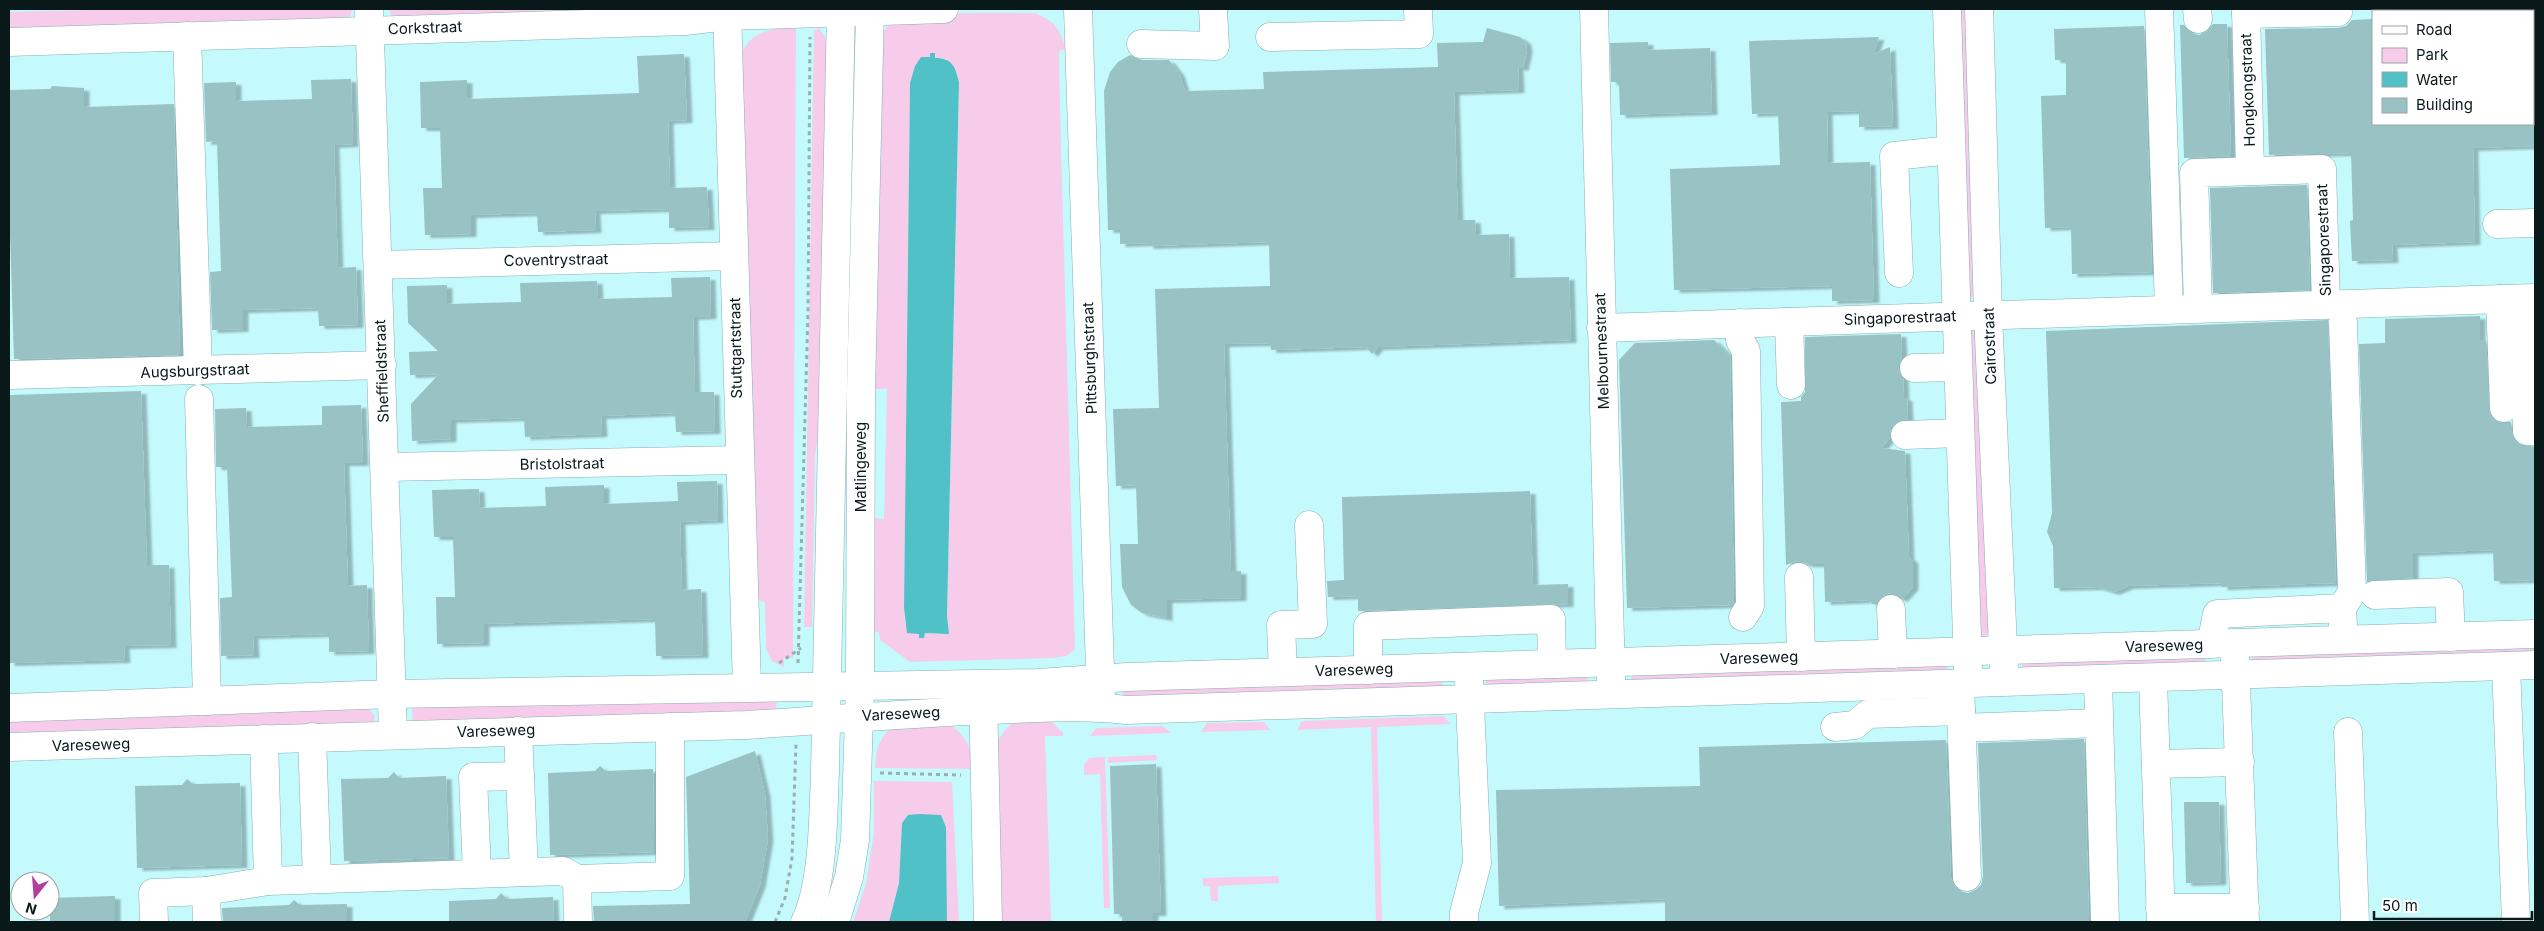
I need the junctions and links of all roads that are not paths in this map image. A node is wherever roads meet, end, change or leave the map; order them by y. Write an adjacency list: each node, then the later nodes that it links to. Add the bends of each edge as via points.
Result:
1 (944, 9): 9 (street)
2 (1078, 9): 72 (street, Pittsburghstraat)
3 (1213, 9): 18 (street, via 1215,46)
4 (1418, 9): 16 (street, via 1419,34)
5 (1594, 9): 34 (street, Melbournestraat)
6 (1947, 9): 19 (street)
7 (1979, 9): 30 (street, Cairostraat)
8 (2159, 9): 28 (street)
9 (870, 10): 10 (street, Corkstraat); 78 (street, Matlingeweg, via 861,390)
10 (841, 11): 12 (street, Corkstraat); 79 (street, Matlingeweg)
11 (2246, 11): 13 (street); 20 (street, Hongkongstraat)
12 (727, 12): 14 (street, Corkstraat, via 685,21); 23 (street, Stuttgartstraat)
13 (2338, 12)
14 (369, 19): 15 (street, Corkstraat); 24 (street, Sheffieldstraat)
15 (187, 36): 17 (street, Corkstraat); 38 (street)
16 (1270, 37)
17 (9, 42)
18 (1141, 44)
19 (1950, 150): 25 (street, via 1894,156); 31 (street)
20 (2250, 171): 27 (street, Singaporestraat, via 2194,172); 29 (street, Singaporestraat, via 2322,169)
21 (2535, 223): 22 (street)
22 (2497, 224)
23 (734, 256): 24 (street, Coventrystraat); 47 (street, Stuttgartstraat)
24 (378, 264): 35 (street, Sheffieldstraat)
25 (1899, 273)
26 (2520, 299): 29 (street, Singaporestraat); 42 (street); 44 (street, via 2527,431)
27 (2198, 308): 28 (street, Singaporestraat); 29 (street, Singaporestraat)
28 (2169, 309): 30 (street, Singaporestraat)
29 (2343, 310): 43 (street); 52 (street, via 2352,592)
30 (1988, 315): 31 (street, Singaporestraat); 60 (street, Cairostraat)
31 (1956, 316): 32 (street, Singaporestraat); 36 (street)
32 (1789, 322): 33 (street, Singaporestraat); 40 (street)
33 (1740, 323): 34 (street, Singaporestraat); 54 (street, via 1740,340 1746,351 1750,606)
34 (1601, 328): 63 (street, Melbournestraat)
35 (382, 365): 38 (street, Augsburgstraat); 48 (street, Sheffieldstraat)
36 (1958, 367): 37 (street); 45 (street)
37 (1914, 368)
38 (198, 370): 39 (street, Augsburgstraat)
39 (9, 376)
40 (1791, 385)
41 (199, 399): 83 (street)
42 (2504, 408)
43 (2365, 412)
44 (2535, 431)
45 (1960, 433): 46 (street); 59 (street)
46 (1905, 435)
47 (739, 460): 48 (street, Bristolstraat); 77 (street, Stuttgartstraat)
48 (386, 467): 80 (street, Sheffieldstraat)
49 (1309, 525): 69 (street, via 1313,624 1281,625)
50 (1799, 577): 62 (street)
51 (2375, 595): 56 (street, via 2449,592)
52 (2342, 608): 57 (street); 58 (street, via 2217,614)
53 (1891, 609): 61 (street)
54 (1743, 617)
55 (2535, 634): 56 (street, Vareseweg)
56 (2451, 637): 57 (street, Vareseweg)
57 (2344, 640): 58 (street, Vareseweg)
58 (2222, 644): 60 (street, Vareseweg); 70 (street)
59 (1968, 652): 60 (street, Vareseweg); 61 (street, Vareseweg); 74 (street)
60 (2004, 652): 75 (street, Cairostraat)
61 (1893, 654): 62 (street, Vareseweg)
62 (1801, 656): 63 (street, Vareseweg)
63 (1610, 662): 64 (street, Vareseweg); 81 (street, Melbournestraat)
64 (1552, 664): 66 (street, Vareseweg); 68 (street, via 1551,619 1368,626)
65 (2535, 665): 67 (street, Vareseweg)
66 (1469, 666): 68 (street, Vareseweg); 82 (street)
67 (2506, 666): 70 (street, Vareseweg); 120 (street)
68 (1368, 670): 69 (street, Vareseweg)
69 (1283, 672): 72 (street, Vareseweg)
70 (2235, 676): 71 (street, Vareseweg); 99 (street)
71 (2153, 679): 73 (street, Vareseweg); 100 (street)
72 (1100, 680): 76 (street, Vareseweg); 85 (street, Pittsburghstraat)
73 (2098, 680): 75 (street, Vareseweg); 90 (street)
74 (1965, 683): 75 (street, Vareseweg); 81 (street, Vareseweg); 89 (street)
75 (2005, 683)
76 (983, 684): 78 (street, Vareseweg); 86 (street)
77 (747, 686): 79 (street, Vareseweg); 80 (street, Vareseweg)
78 (860, 686): 79 (street, Vareseweg); 87 (street, Matlingeweg)
79 (828, 687): 88 (street, Matlingeweg)
80 (391, 694): 83 (street, Vareseweg); 95 (street, Sheffieldstraat)
81 (1611, 694): 82 (street, Vareseweg)
82 (1470, 698): 85 (street, Vareseweg, via 1126,710); 117 (street, via 1476,863)
83 (207, 701): 84 (street, Vareseweg)
84 (9, 708)
85 (1101, 708): 86 (street, Vareseweg)
86 (983, 710): 87 (street, Vareseweg); 116 (street)
87 (859, 716): 88 (street, Vareseweg); 115 (street, Matlingeweg, via 852,858)
88 (826, 720): 91 (street, Vareseweg); 114 (street, Matlingeweg, via 817,873)
89 (1962, 720): 90 (street); 92 (street, via 1868,714 1856,725); 104 (street)
90 (2099, 723): 118 (street)
91 (670, 727): 93 (street, Vareseweg); 106 (street, via 670,876)
92 (1835, 727)
93 (518, 731): 95 (street, Vareseweg); 101 (street)
94 (2348, 732): 119 (street)
95 (393, 734): 96 (street, Vareseweg)
96 (312, 737): 97 (street, Vareseweg); 105 (street)
97 (264, 739): 98 (street, Vareseweg); 107 (street)
98 (9, 748)
99 (2240, 762): 100 (street); 110 (street)
100 (2156, 764): 109 (street)
101 (520, 776): 102 (street); 103 (street, via 473,777)
102 (524, 872): 103 (street); 106 (street, via 563,871)
103 (477, 873): 105 (street)
104 (1967, 877)
105 (317, 879): 107 (street)
106 (577, 879): 113 (street)
107 (268, 881): 108 (street)
108 (206, 891): 111 (street, via 153,893); 112 (street)
109 (2160, 915): 110 (street)
110 (2245, 915)
111 (154, 922)
112 (207, 922)
113 (578, 922)
114 (805, 922)
115 (834, 922)
116 (988, 922)
117 (1464, 922)
118 (2105, 922)
119 (2355, 922)
120 (2516, 922)

